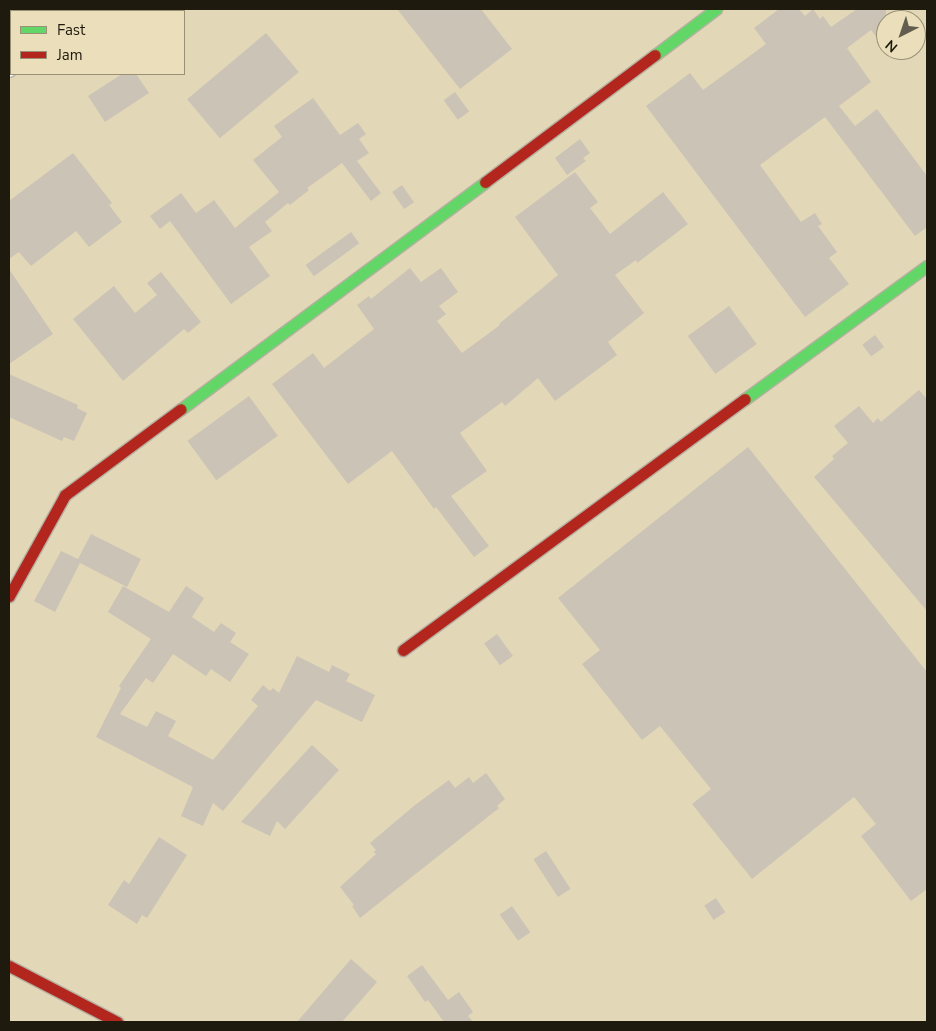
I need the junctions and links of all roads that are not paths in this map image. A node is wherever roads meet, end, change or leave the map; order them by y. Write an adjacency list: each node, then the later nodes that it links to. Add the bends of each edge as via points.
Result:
1 (716, 9): 3 (street, via 65,495)
2 (927, 266): 4 (street)
3 (9, 596)
4 (403, 650)
5 (9, 966): 6 (street)
6 (117, 1022)

